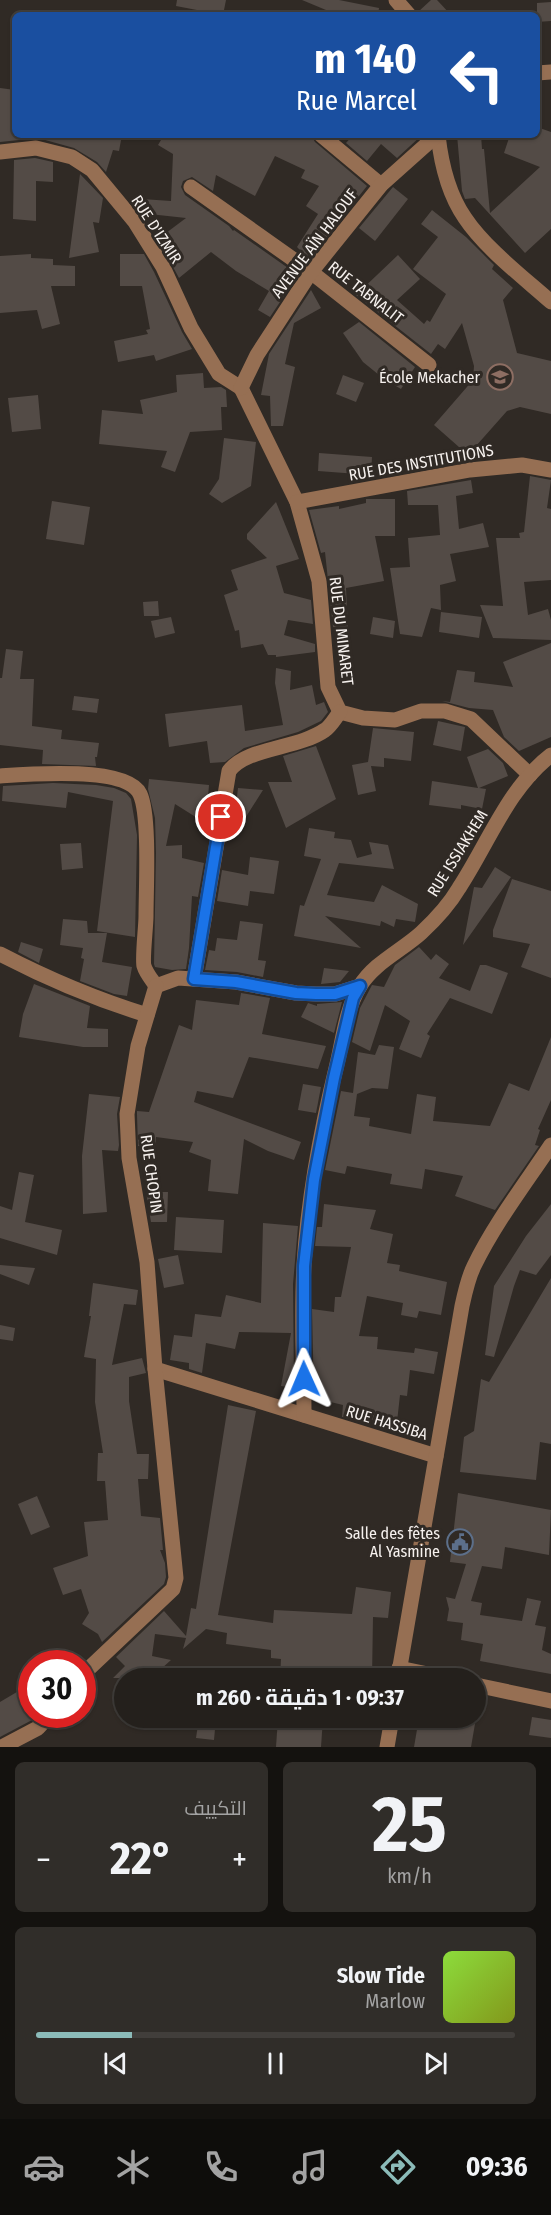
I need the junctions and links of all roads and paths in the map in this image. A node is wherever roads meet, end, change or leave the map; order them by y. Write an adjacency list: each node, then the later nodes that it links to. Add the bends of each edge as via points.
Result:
1 (396, 0): 2 (street)
2 (406, 12)
3 (325, 138): 7 (street)
4 (434, 138): 7 (street, AVENUE AÏN HALOUF)
5 (438, 138): 10 (street, via 450,189 465,218)
6 (0, 152): 12 (street, RUE D'IZMIR, via 36,148 72,157 92,170 135,222 219,374)
7 (381, 185): 9 (street, AVENUE AÏN HALOUF)
8 (191, 188): 9 (street, RUE TABNALIT)
9 (311, 272): 11 (street, RUE TABNALIT); 12 (street, AVENUE AÏN HALOUF, via 257,355)
10 (551, 302)
11 (429, 365)
12 (241, 388): 14 (street, RUE DU MINARET)
13 (551, 470): 14 (street, RUE DES INSTITUTIONS, via 522,465 470,470)
14 (297, 502): 15 (street, RUE DU MINARET, via 319,581 328,687)
15 (340, 712): 17 (street, via 395,720 421,711 446,711 471,719); 20 (street, via 327,729 250,756 235,763 229,771)
16 (551, 755): 17 (street, RUE ISSIAKHEM)
17 (530, 775): 22 (street, RUE ISSIAKHEM, via 440,913 421,933 380,963)
18 (0, 776): 21 (street, via 108,776 139,791 143,805 146,894 144,965)
19 (0, 954): 23 (street, via 85,995)
20 (194, 979): 21 (street, via 178,978); 22 (street, via 316,994 335,994)
21 (156, 986): 23 (street, RUE CHOPIN)
22 (360, 986): 26 (street, via 353,998 334,1078 307,1232)
23 (147, 1016): 25 (street, RUE CHOPIN, via 127,1114 129,1158 147,1262)
24 (551, 1145): 27 (street, via 473,1268 462,1306)
25 (155, 1369): 26 (street, RUE HASSIBA); 28 (street, RUE CHOPIN, via 176,1578 173,1588)
26 (304, 1415): 27 (street, RUE HASSIBA)
27 (436, 1456): 29 (street)
28 (96, 1662)
29 (400, 1668)
30 (486, 1686): 31 (street)
31 (551, 1701)
32 (38, 1728): 34 (street)
33 (390, 1728): 35 (street)
34 (2, 1747)
35 (387, 1747)

